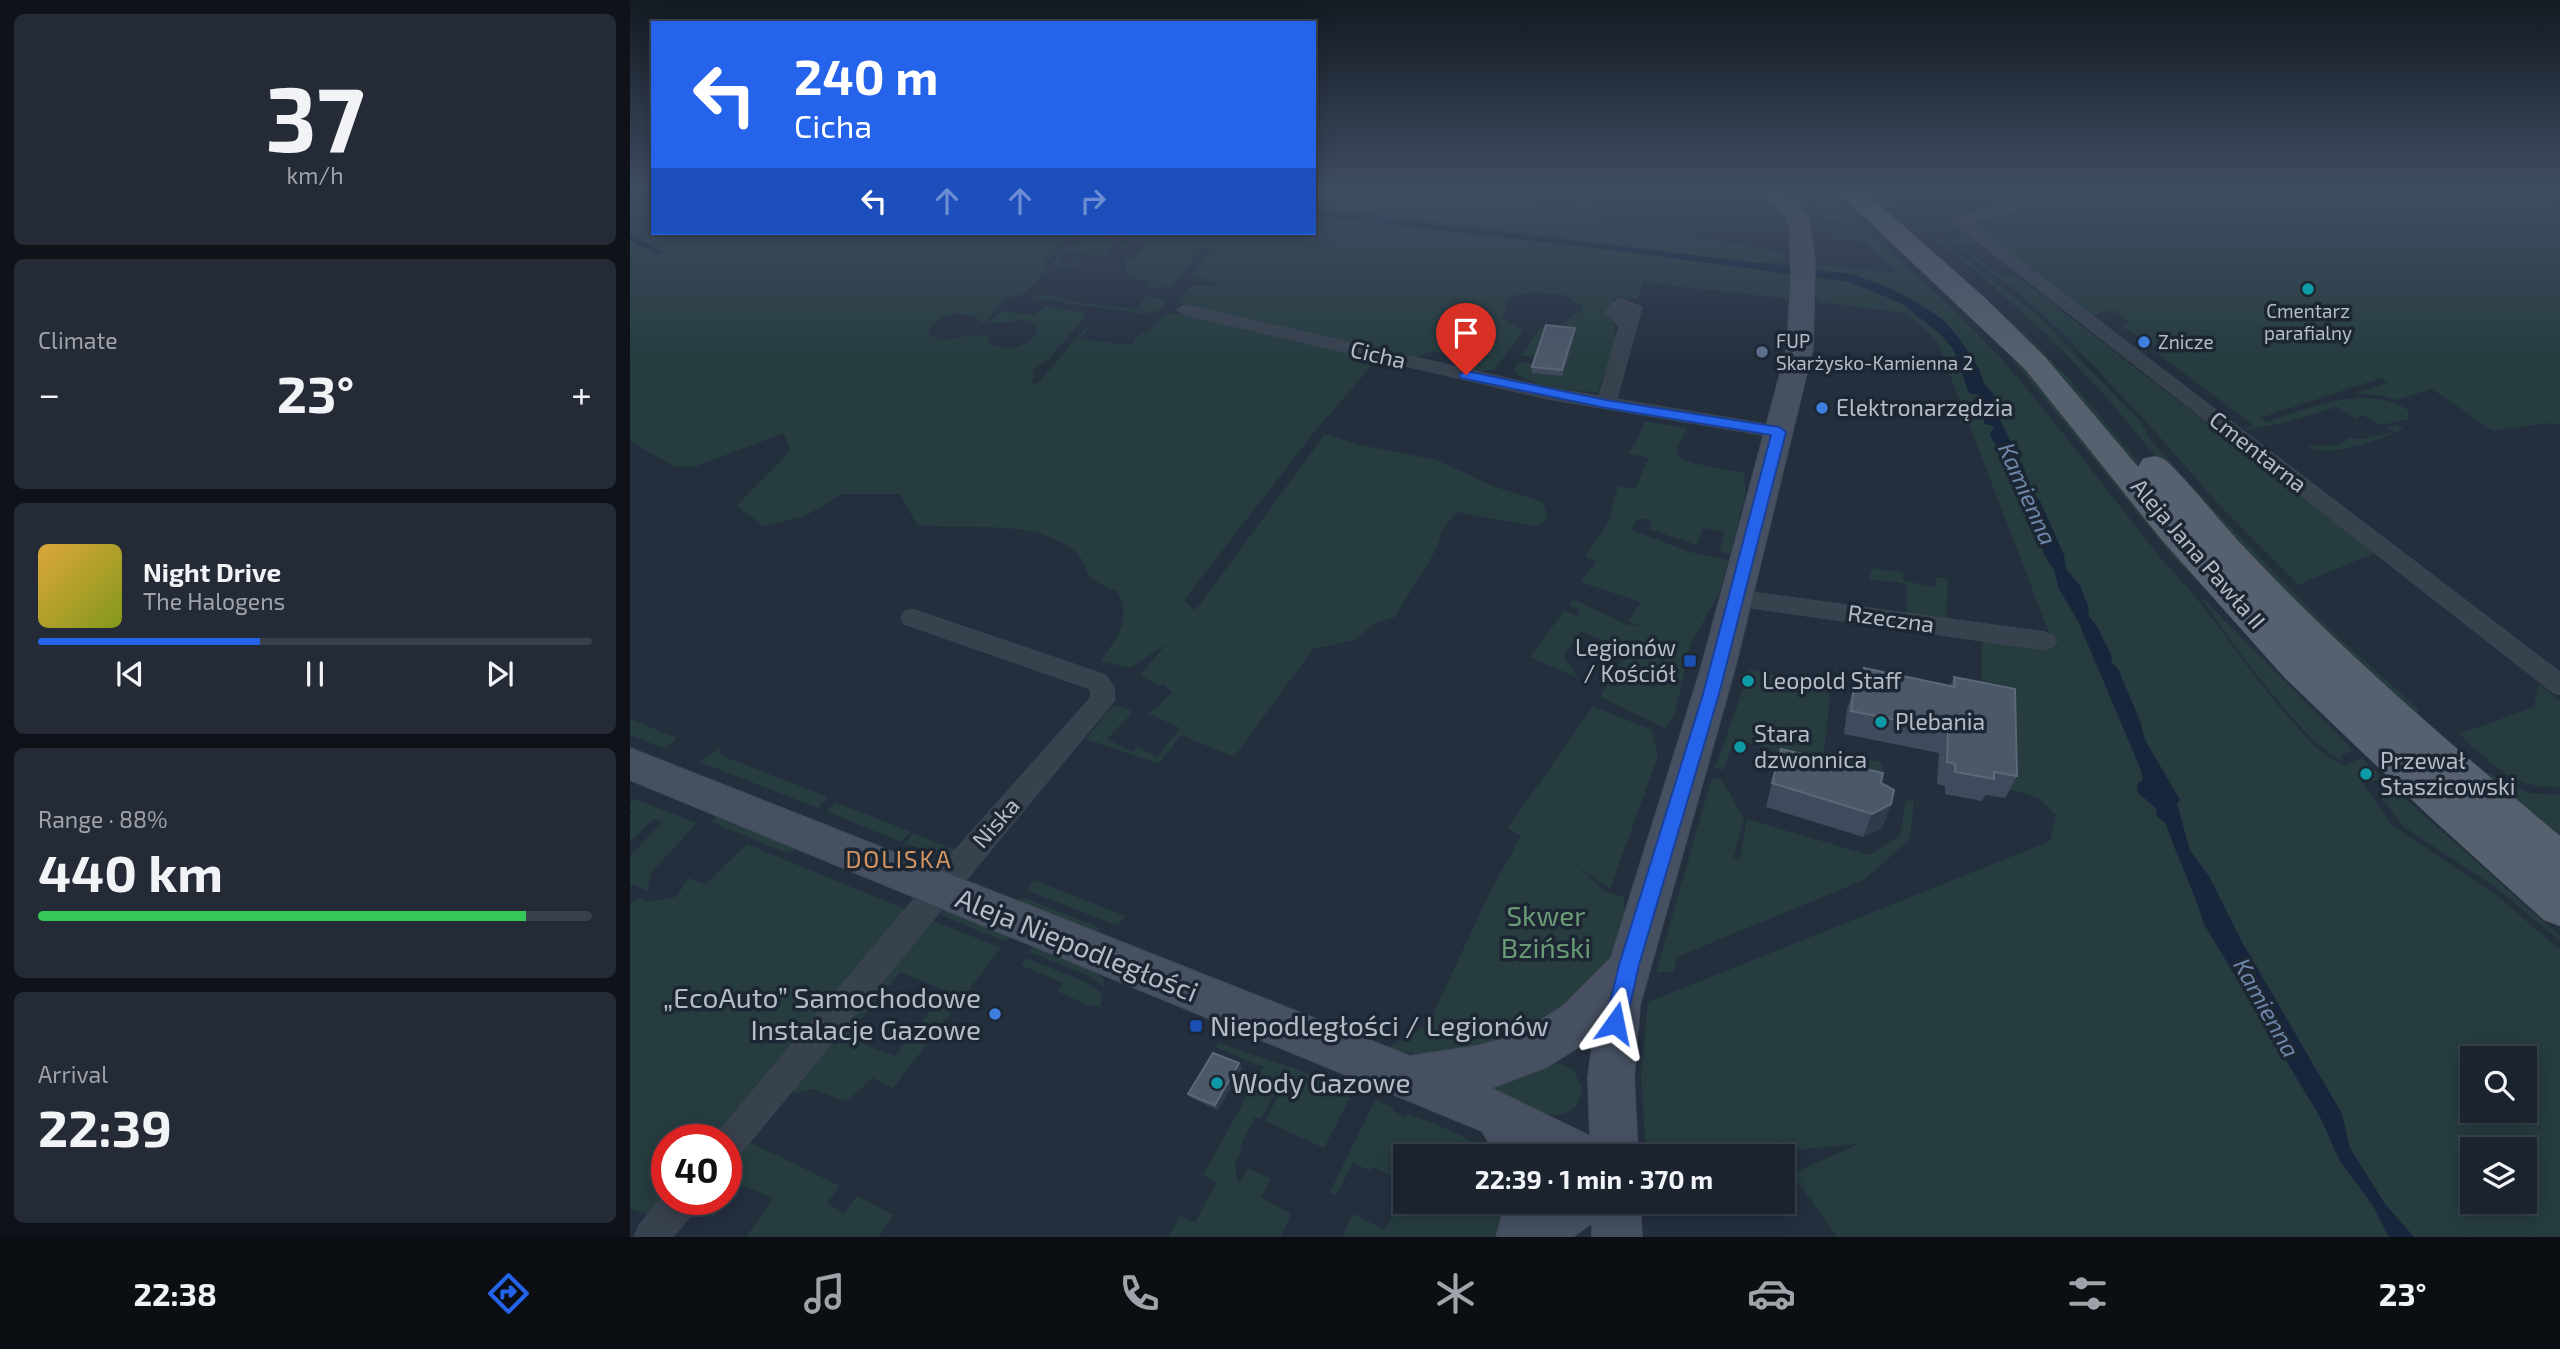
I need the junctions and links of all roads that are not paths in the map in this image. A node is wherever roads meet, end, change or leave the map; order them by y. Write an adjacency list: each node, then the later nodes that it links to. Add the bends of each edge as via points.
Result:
1 (1800, 248): 8 (street, via 1803,318 1797,364)
2 (1910, 248): 13 (main road, Aleja Jana Pawła II, via 2016,344 2182,541 2299,667)
3 (1936, 248): 13 (main road, Aleja Jana Pawła II, via 2060,358)
4 (1991, 248): 12 (street, Cmentarna)
5 (1185, 310): 7 (street, Cicha)
6 (1628, 325): 7 (street)
7 (1606, 404): 8 (street, Cicha)
8 (1779, 432): 9 (street)
9 (1737, 598): 11 (street, Rzeczna); 19 (street)
10 (912, 618): 17 (street, Niska, via 1098,682 1103,693 1098,707)
11 (2045, 641)
12 (2560, 685)
13 (2376, 721): 15 (main road, Aleja Jana Pawła II)
14 (630, 764): 17 (street, Aleja Niepodległości)
15 (2458, 796): 16 (main road, Aleja Jana Pawła II); 18 (main road, Aleja Jana Pawła II)
16 (2542, 837): 18 (main road, Aleja Jana Pawła II)
17 (940, 889): 20 (street, Aleja Niepodległości); 22 (street, Niska)
18 (2559, 891)
19 (1629, 965): 20 (street, Aleja Niepodległości, via 1582,1022 1542,1048 1502,1065); 25 (street, via 1613,1042)
20 (1409, 1078): 21 (street, Aleja Niepodległości)
21 (1498, 1114): 23 (street); 24 (street, Aleja Niepodległości)
22 (742, 1128)
23 (1516, 1144)
24 (1556, 1144)
25 (1614, 1144)
26 (1528, 1214): 30 (street)
27 (1563, 1214): 31 (street)
28 (670, 1215): 29 (street)
29 (651, 1237)
30 (1521, 1237)
31 (1532, 1237)

